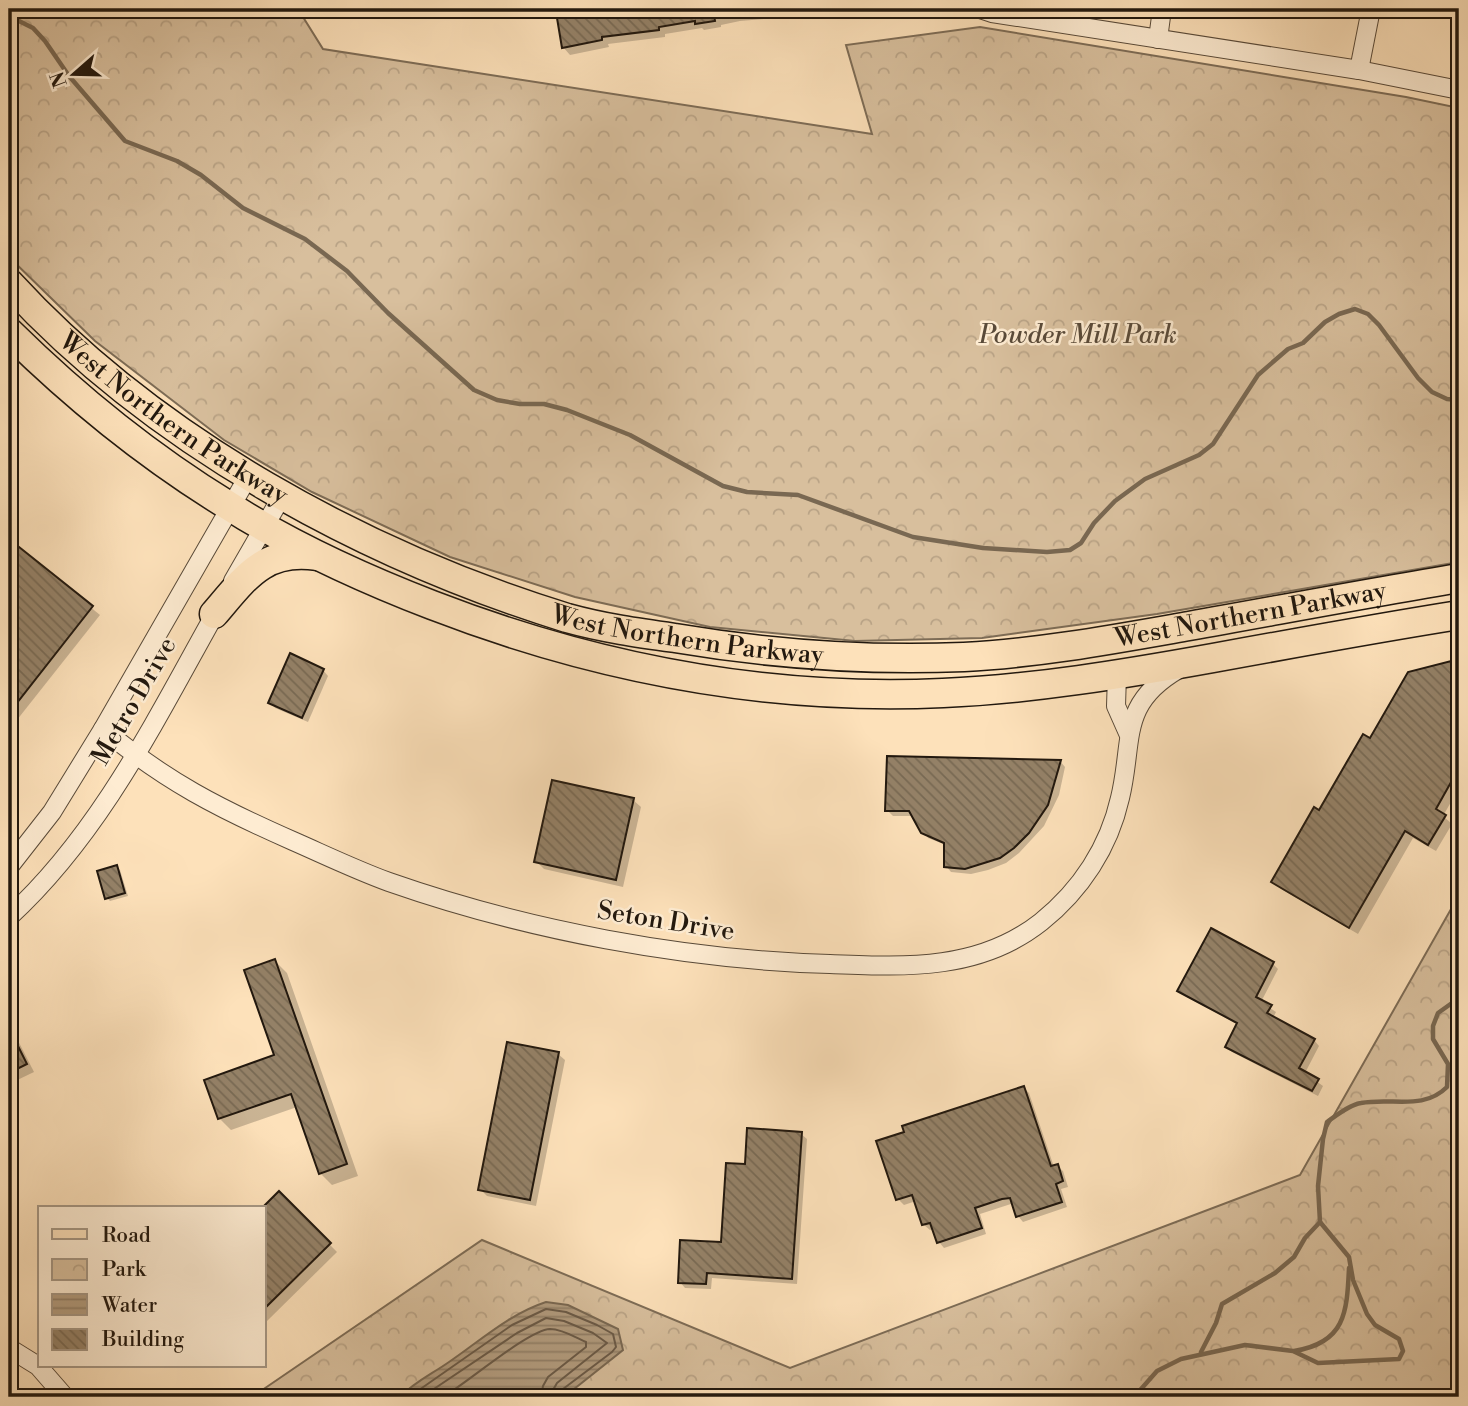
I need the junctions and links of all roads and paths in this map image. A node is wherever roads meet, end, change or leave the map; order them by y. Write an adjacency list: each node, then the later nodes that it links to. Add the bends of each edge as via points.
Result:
1 (980, 9): 4 (street)
2 (1162, 9): 4 (street)
3 (1371, 9): 5 (street)
4 (1157, 39): 5 (street)
5 (1359, 70): 6 (street)
6 (1459, 90)
7 (9, 283): 9 (main road, West Northern Parkway, via 96,365 188,436)
8 (9, 332): 11 (main road, West Northern Parkway, via 115,426)
9 (249, 475): 10 (main road, West Northern Parkway); 11 (street, Metro Drive)
10 (282, 496): 12 (street, Metro Drive); 17 (main road, West Northern Parkway, via 350,532 468,583 569,618 633,633 772,652 872,657 965,657)
11 (229, 507): 12 (main road, West Northern Parkway); 20 (street, Metro Drive)
12 (264, 527): 13 (main road, West Northern Parkway); 15 (street, Metro Drive)
13 (324, 557): 15 (main road, via 285,556 259,566); 19 (main road, West Northern Parkway, via 389,588 514,634 685,677 810,692 942,693)
14 (1459, 578): 17 (main road, West Northern Parkway)
15 (214, 614): 22 (street, Metro Drive)
16 (1459, 615): 18 (main road, West Northern Parkway)
17 (1128, 637): 19 (main road)
18 (1191, 662): 19 (main road, West Northern Parkway); 21 (street, Seton Drive, via 1154,686)
19 (1116, 675): 21 (street, Seton Drive, via 1116,706)
20 (103, 729): 22 (street, Seton Drive); 23 (street, Metro Drive, via 52,812)
21 (1128, 733): 22 (street, Seton Drive, via 1121,796 1104,844 1085,876 1057,908 1027,932 976,956 941,964 881,966 711,956 605,938 446,900 340,863 234,816)
22 (135, 756): 24 (street, Metro Drive, via 60,863)
23 (9, 867)
24 (9, 917)
25 (9, 1348): 26 (street)
26 (38, 1366)
27 (40, 1368): 28 (street)
28 (65, 1397)

